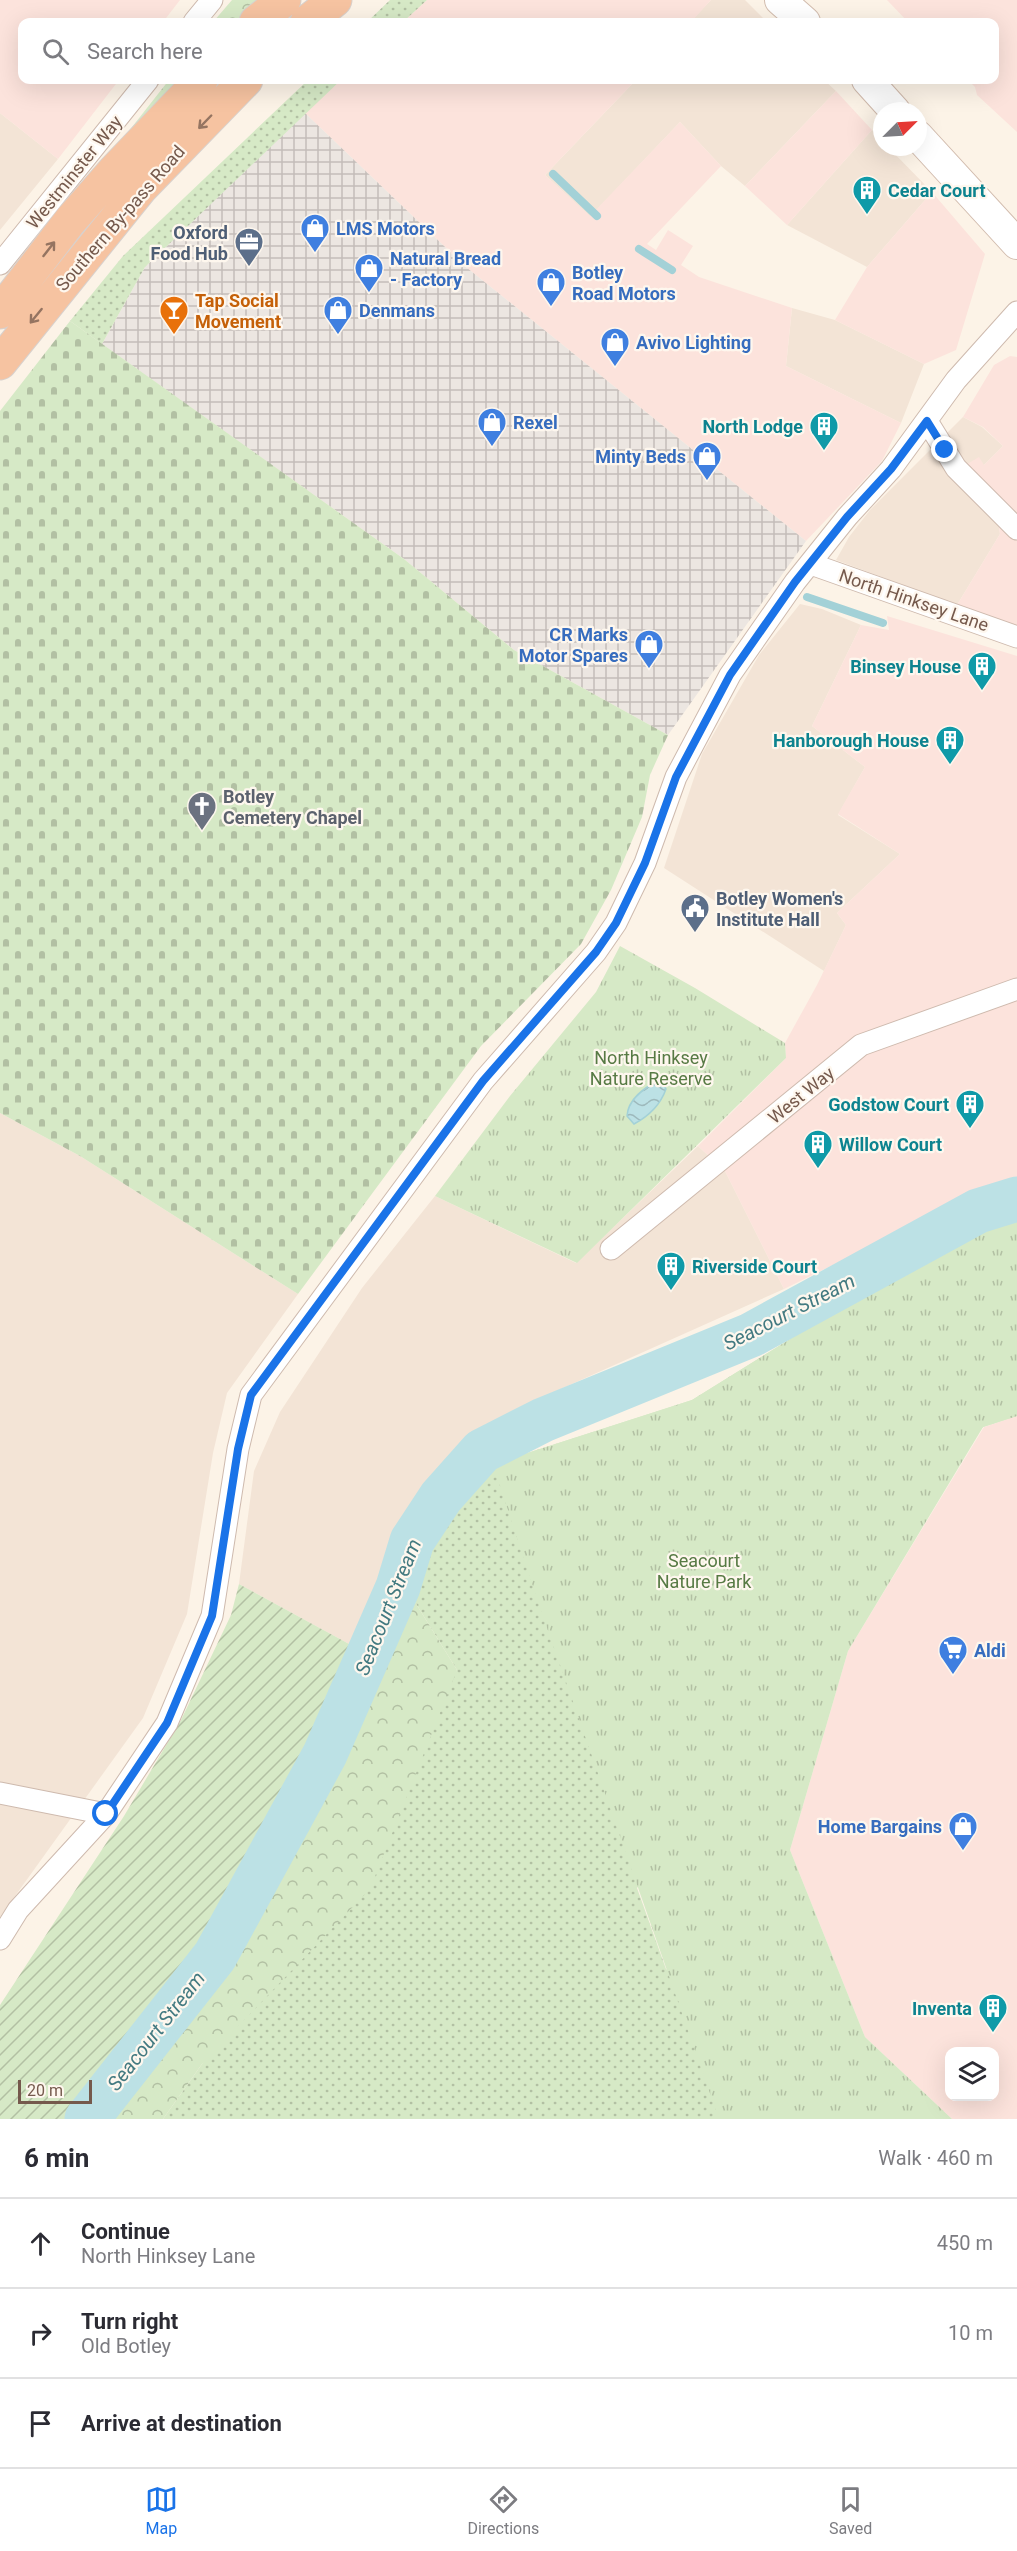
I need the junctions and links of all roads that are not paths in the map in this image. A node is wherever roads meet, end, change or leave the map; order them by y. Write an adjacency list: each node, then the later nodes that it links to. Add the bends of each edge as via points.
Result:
1 (212, 0): 5 (street)
2 (284, 0): 6 (highway)
3 (335, 0): 7 (highway)
4 (780, 0): 8 (main road)
5 (197, 18)
6 (261, 18)
7 (312, 18)
8 (800, 18)
9 (145, 84): 16 (street, Westminster Way)
10 (197, 84): 17 (highway, Southern By-pass Road, one-way to 10, via 70,221)
11 (242, 84): 19 (highway, Southern By-pass Road, one-way to 19, via 141,188)
12 (871, 84): 13 (main road)
13 (887, 102)
14 (927, 146): 15 (main road)
15 (1017, 244)
16 (0, 264)
17 (0, 312)
18 (1017, 312): 20 (street, North Hinksey Lane, via 956,380)
19 (0, 363)
20 (927, 421): 21 (street, via 956,468); 22 (street, North Hinksey Lane)
21 (1017, 529)
22 (810, 564): 23 (street, North Hinksey Lane); 27 (street, North Hinksey Lane, via 730,675 676,777 647,859 616,923 483,1081 251,1395 238,1449 212,1616 167,1723)
23 (1017, 637)
24 (1017, 989): 25 (street, West Way, via 861,1044)
25 (611, 1249)
26 (0, 1793): 27 (street)
27 (106, 1814): 28 (street, North Hinksey Lane, via 18,1910)
28 (0, 1939)

